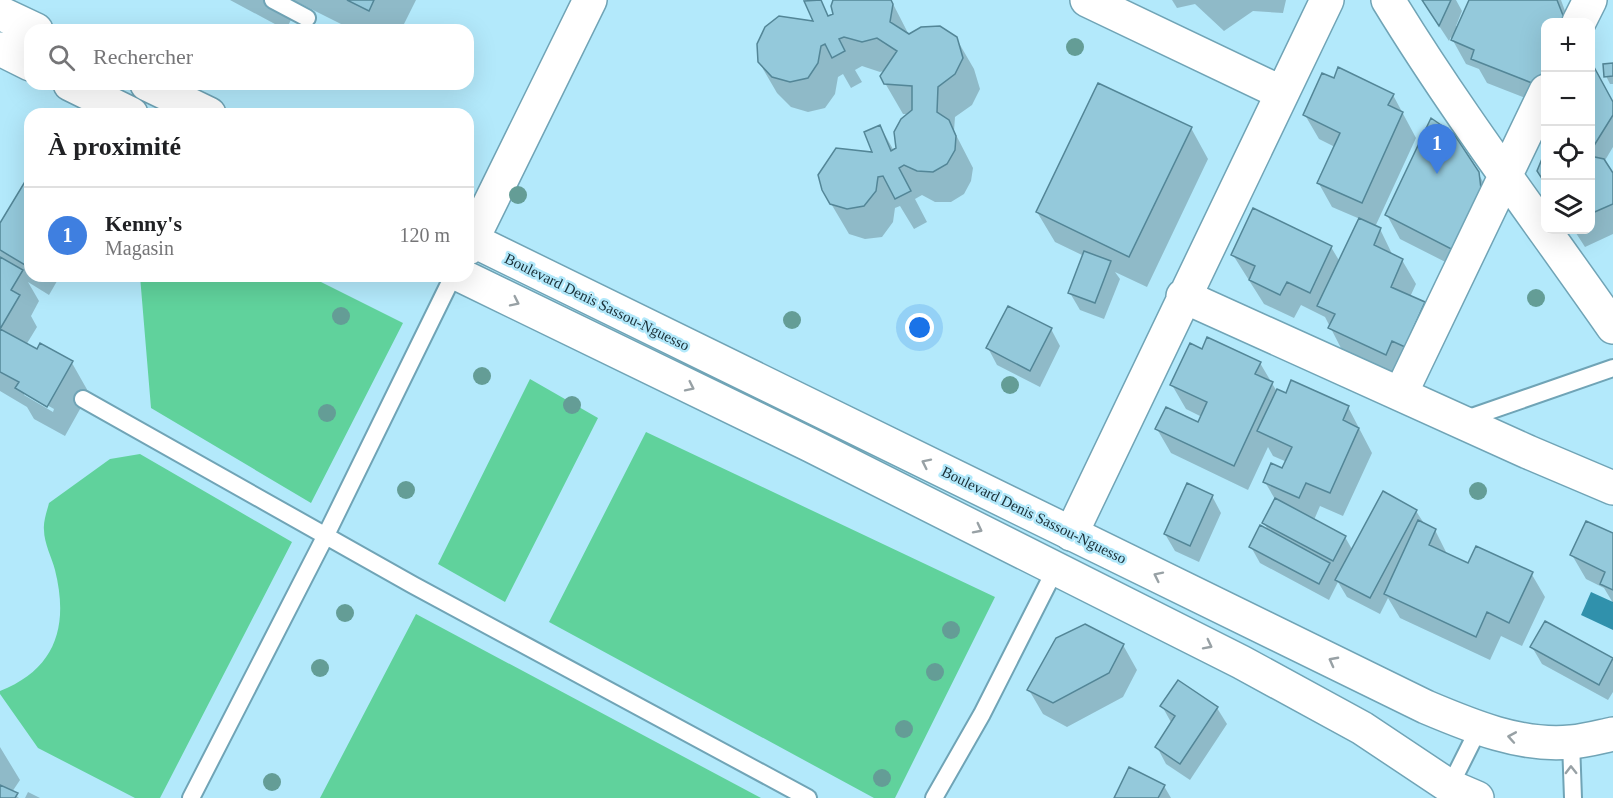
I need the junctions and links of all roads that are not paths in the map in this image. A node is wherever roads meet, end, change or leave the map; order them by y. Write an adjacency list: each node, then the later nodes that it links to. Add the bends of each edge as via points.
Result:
1 (273, 0): 8 (lane)
2 (590, 0): 20 (main road)
3 (1327, 0): 15 (main road)
4 (1388, 0): 19 (main road)
5 (1590, 0): 9 (main road)
6 (1092, 1): 15 (main road)
7 (0, 13): 10 (main road)
8 (307, 18)
9 (1581, 18)
10 (24, 24)
11 (0, 49): 12 (main road)
12 (24, 61)
13 (82, 90): 17 (main road)
14 (159, 90): 18 (main road)
15 (1282, 93): 24 (main road)
16 (1541, 99): 19 (main road)
17 (119, 108)
18 (197, 108)
19 (1504, 178): 25 (main road); 27 (main road)
20 (474, 232)
21 (474, 244): 31 (main road, Boulevard Denis Sassou-Nguesso, one-way to 21)
22 (450, 282): 32 (lane)
23 (474, 282): 33 (main road, one-way to 33)
24 (1183, 296): 27 (main road); 31 (main road)
25 (1613, 327)
26 (1613, 368): 29 (lane)
27 (1401, 393): 29 (main road)
28 (83, 399): 32 (lane)
29 (1462, 420): 30 (main road)
30 (1613, 488)
31 (1071, 534): 34 (main road, Boulevard Denis Sassou-Nguesso, one-way to 31, via 1381,686)
32 (326, 535): 38 (lane); 39 (lane)
33 (1056, 568): 37 (main road, one-way to 37, via 1318,702); 40 (lane, via 982,714)
34 (1479, 728): 36 (main road, Boulevard Denis Sassou-Nguesso, one-way to 34, via 1535,741); 37 (lane)
35 (1613, 734): 36 (main road, Boulevard Denis Sassou-Nguesso)
36 (1571, 742): 41 (lane, one-way to 36)
37 (1457, 794)
38 (191, 798)
39 (808, 798)
40 (934, 798)
41 (1572, 798)

